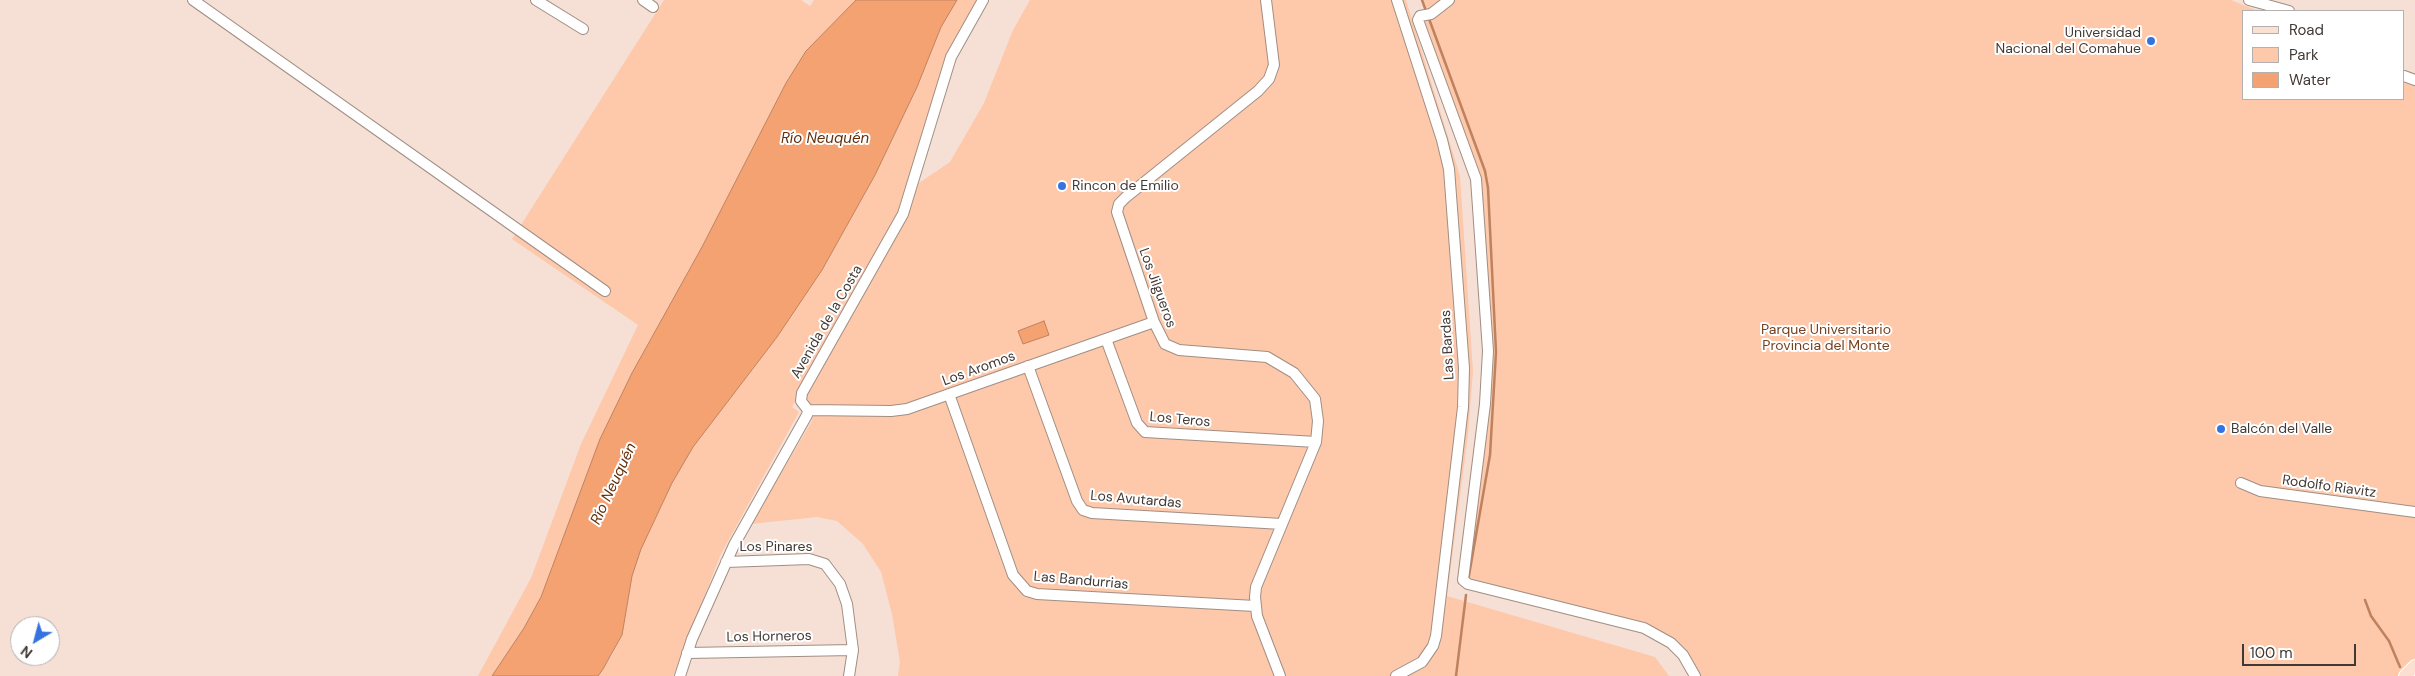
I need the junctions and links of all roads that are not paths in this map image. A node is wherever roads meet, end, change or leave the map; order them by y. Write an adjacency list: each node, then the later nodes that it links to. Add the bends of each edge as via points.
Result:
1 (193, 0): 12 (street)
2 (536, 0): 11 (street)
3 (643, 0): 9 (street)
4 (983, 0): 17 (street, Avenida de la Costa, via 951,57 903,214 802,394 801,401)
5 (1266, 0): 13 (street, Los Jilgueros, via 1274,65 1269,79 1258,92 1126,197 1117,208)
6 (1397, 0): 30 (street, Las Bardas, via 1448,164 1464,378 1436,636 1422,662)
7 (1449, 0): 31 (street, via 1426,15 1419,24 1476,179 1488,351 1485,404 1463,580 1468,584 1644,628 1671,643)
8 (2249, 0): 10 (street)
9 (654, 7)
10 (2285, 10)
11 (583, 29)
12 (605, 291)
13 (1154, 322): 14 (street, Los Aromos); 18 (street, Los Jilgueros, via 1161,339 1174,349 1257,354 1286,366 1315,399)
14 (1106, 338): 15 (street, Los Aromos); 18 (street, Los Teros, via 1137,424 1145,432)
15 (1028, 366): 16 (street, Los Aromos); 21 (street, Los Avutardas, via 1083,510)
16 (948, 394): 17 (street, Los Aromos, via 900,410); 23 (street, Las Bandurrias, via 1013,575 1026,591)
17 (808, 410): 22 (street)
18 (1316, 442): 21 (street, Los Jilgueros)
19 (2241, 483): 20 (street, Rodolfo Riavitz, via 2260,491)
20 (2415, 512)
21 (1282, 524): 23 (street, Los Jilgueros, via 1256,588)
22 (726, 562): 24 (street, Los Pinares, via 809,559 825,564 844,593); 25 (street)
23 (1255, 606): 29 (street, Los Jilgueros)
24 (853, 650): 25 (street, Los Horneros); 28 (street, Los Pinares)
25 (686, 653): 27 (street)
26 (2415, 666): 32 (main road)
27 (680, 676)
28 (849, 676)
29 (1280, 676)
30 (1396, 676)
31 (1695, 676)
32 (2405, 676)

